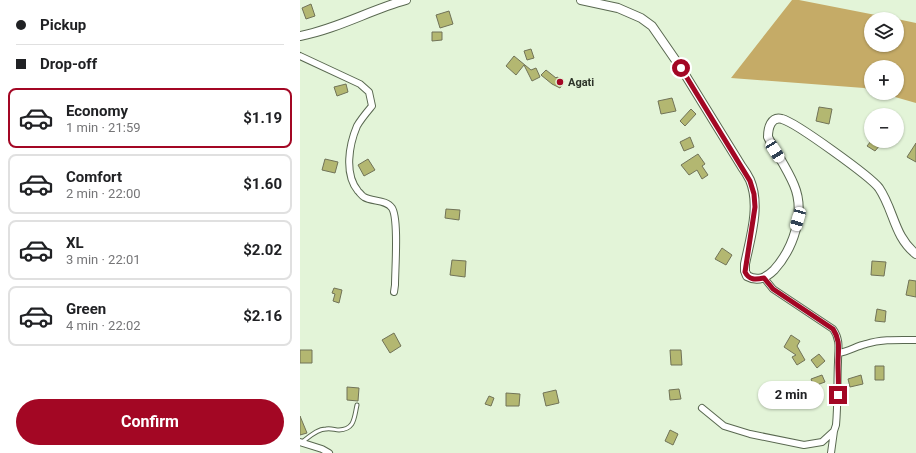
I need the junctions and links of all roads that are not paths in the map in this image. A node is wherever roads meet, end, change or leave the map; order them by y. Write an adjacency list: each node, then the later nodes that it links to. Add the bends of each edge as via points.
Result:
1 (406, 0): 3 (street, via 318,32)
2 (581, 0): 6 (street, via 618,8 641,18 652,26 668,48 750,181 755,207 745,272 752,279)
3 (300, 36)
4 (300, 56): 7 (street, via 360,84 369,92 372,106 358,125 349,171 355,187 364,197 392,207 395,214)
5 (916, 254): 6 (street, via 902,239 879,188 798,127 780,118 769,125 768,137 795,186 799,206 798,219 787,253)
6 (764, 278): 9 (street, via 773,289 833,329 837,334)
7 (394, 292)
8 (916, 340): 9 (street, via 887,340)
9 (839, 353): 12 (street, via 838,407)
10 (357, 405): 13 (lane, via 353,424 347,429 326,429)
11 (702, 408): 12 (street, via 724,426 804,445 822,442)
12 (834, 431): 15 (street)
13 (301, 442): 14 (street)
14 (329, 453)
15 (831, 453)

